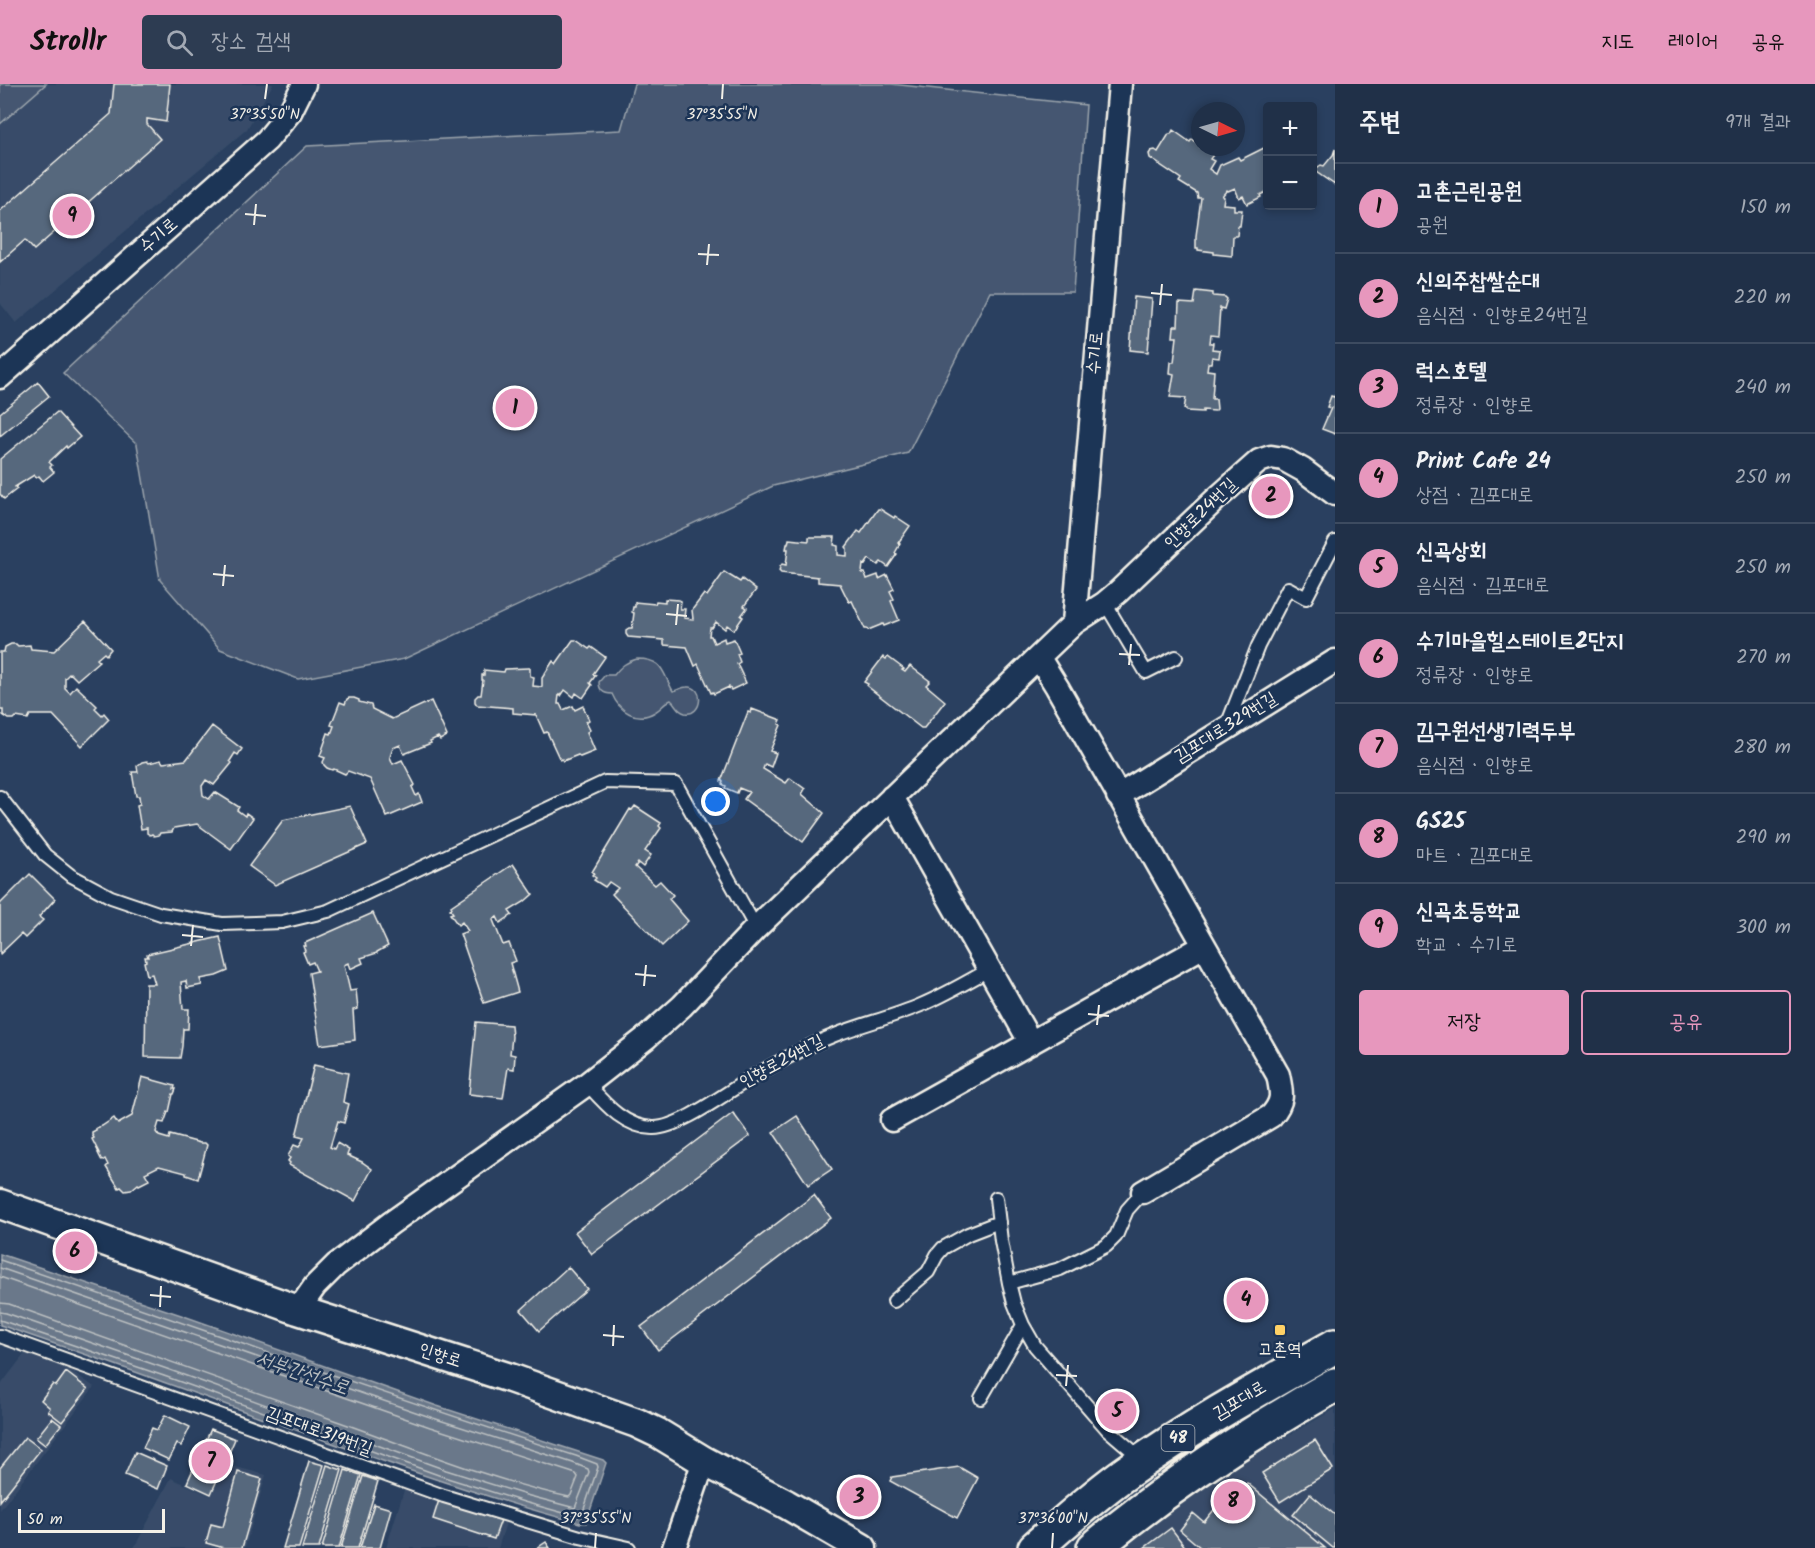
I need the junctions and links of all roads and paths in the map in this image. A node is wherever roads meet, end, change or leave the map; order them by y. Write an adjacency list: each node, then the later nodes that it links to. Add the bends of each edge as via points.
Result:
1 (304, 84): 3 (street, 수기로, via 290,111 267,140)
2 (1120, 84): 7 (street, 수기로)
3 (0, 377)
4 (1335, 494): 6 (street, 인향로24번길, via 1282,459 1259,461)
5 (1335, 542): 11 (lane, via 1306,598 1288,588 1258,646)
6 (1105, 603): 7 (street, 인향로24번길); 8 (lane, via 1146,672)
7 (1074, 623): 9 (street, 인향로24번길)
8 (1176, 657)
9 (1039, 658): 12 (street); 14 (street, 인향로24번길)
10 (1335, 661): 11 (street, 김포대로329번길)
11 (1226, 728): 12 (street, 김포대로329번길)
12 (1118, 796): 16 (street)
13 (0, 797): 15 (lane, via 45,855 70,875 111,897 161,914 222,924 282,922 328,911 605,782 676,784)
14 (892, 797): 15 (street, 인향로24번길); 17 (street)
15 (756, 928): 19 (street, 인향로24번길, via 682,1006)
16 (1204, 946): 18 (street); 21 (street, via 1278,1075 1280,1106 1271,1116)
17 (990, 969): 18 (street); 19 (lane, 인향로24번길, via 918,1006 801,1050 667,1126 648,1127 631,1122 611,1111)
18 (1031, 1042): 20 (street)
19 (587, 1084): 27 (street, 인향로24번길, via 336,1265)
20 (892, 1120)
21 (1143, 1192): 25 (lane, via 1127,1210 1116,1236 1106,1246 1060,1269)
22 (996, 1198): 24 (lane)
23 (0, 1204): 27 (street, 인향로)
24 (999, 1222): 25 (lane); 26 (lane, via 943,1248 928,1272)
25 (1009, 1283): 28 (lane)
26 (894, 1301)
27 (298, 1310): 33 (street, 인향로, via 606,1411 658,1433)
28 (1023, 1325): 32 (lane); 34 (lane, via 1035,1347 1108,1430)
29 (0, 1336): 35 (lane, 김포대로319번길, via 444,1496)
30 (1335, 1346): 34 (main road, 김포대로 / 48)
31 (1335, 1385): 39 (main road, 김포대로 / 48, via 1233,1445)
32 (981, 1398)
33 (704, 1461): 36 (street); 37 (street, 인향로)
34 (1144, 1461): 38 (main road, 김포대로 / 48)
35 (630, 1548)
36 (674, 1548)
37 (862, 1548)
38 (1035, 1548)
39 (1094, 1548)

